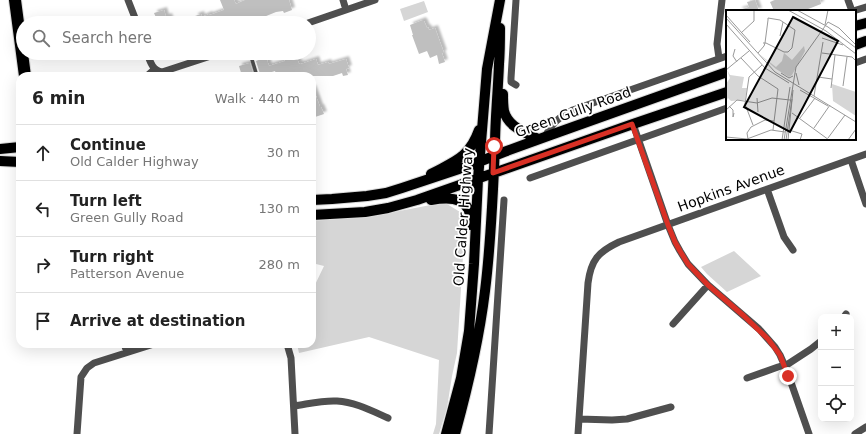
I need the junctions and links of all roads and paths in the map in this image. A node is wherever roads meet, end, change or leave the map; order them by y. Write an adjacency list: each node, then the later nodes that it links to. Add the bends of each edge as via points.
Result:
1 (14, 0): 13 (highway)
2 (128, 0): 14 (street)
3 (343, 0): 10 (street)
4 (375, 0): 10 (street)
5 (500, 0): 27 (main road, Old Calder Highway); 37 (main road, Old Calder Highway, via 488,69)
6 (516, 0): 34 (street, via 511,78 511,82)
7 (722, 0): 21 (street, via 717,44)
8 (848, 0): 11 (street)
9 (866, 7): 12 (street)
10 (346, 10): 15 (street)
11 (853, 10)
12 (856, 10)
13 (16, 16)
14 (134, 16)
15 (316, 20)
16 (866, 23): 17 (main road)
17 (856, 26)
18 (866, 41): 19 (main road)
19 (856, 45)
20 (726, 56): 21 (street)
21 (719, 58): 39 (street, via 573,110 551,125)
22 (866, 59): 28 (street)
23 (23, 60): 30 (highway)
24 (150, 60): 29 (street)
25 (199, 60): 29 (street, via 166,71)
26 (252, 60): 32 (lane)
27 (500, 63): 39 (main road, via 507,118 511,124); 44 (main road, Old Calder Highway)
28 (856, 63)
29 (155, 69): 31 (street)
30 (24, 72)
31 (152, 72)
32 (256, 72)
33 (726, 72): 39 (main road, Green Gully Road)
34 (516, 85)
35 (726, 92): 38 (main road)
36 (726, 108): 40 (street)
37 (483, 118): 48 (main road, Old Calder Highway); 52 (main road, via 475,140 463,156)
38 (632, 124): 40 (street); 49 (main road)
39 (542, 138): 44 (main road, Green Gully Road)
40 (638, 139): 51 (street); 59 (street)
41 (16, 147): 42 (main road)
42 (0, 149)
43 (866, 154): 45 (street, Hopkins Avenue)
44 (494, 156): 48 (main road, Green Gully Road); 49 (main road, Old Calder Highway)
45 (851, 160): 53 (street, Hopkins Avenue); 57 (street)
46 (0, 161): 47 (main road)
47 (16, 162)
48 (480, 162): 50 (main road, Old Calder Highway); 52 (main road, Green Gully Road)
49 (493, 173): 50 (main road); 79 (main road, Old Calder Highway, via 485,292 472,366)
50 (478, 178): 56 (main road); 63 (main road, Old Calder Highway)
51 (530, 178)
52 (402, 188): 54 (main road, Green Gully Road, via 360,197)
53 (767, 189): 59 (street, Hopkins Avenue); 60 (street, via 784,236)
54 (316, 200)
55 (504, 200): 80 (street)
56 (402, 204): 58 (main road, via 365,212); 63 (main road, via 451,198 463,202 469,210)
57 (866, 204)
58 (316, 215)
59 (668, 225): 61 (street, via 688,264); 74 (street, Hopkins Avenue, via 610,246 592,265 588,283)
60 (793, 250)
61 (708, 285): 62 (street); 69 (street, via 768,339)
62 (673, 324)
63 (469, 331): 78 (main road, Old Calder Highway, via 461,378)
64 (818, 343): 69 (street, via 802,356)
65 (126, 348): 68 (street)
66 (140, 348): 68 (street)
67 (288, 348): 71 (street, via 292,358)
68 (127, 352): 76 (street, via 94,363 84,372 80,385)
69 (784, 365): 70 (street); 82 (street)
70 (747, 378)
71 (294, 406): 73 (street, via 339,401); 77 (street)
72 (671, 408): 74 (street, via 619,420)
73 (388, 418)
74 (579, 418): 81 (street, Hopkins Avenue)
75 (866, 427): 83 (street)
76 (77, 434)
77 (295, 434)
78 (446, 434)
79 (456, 434)
80 (489, 434)
81 (578, 434)
82 (808, 434)
83 (855, 434)

